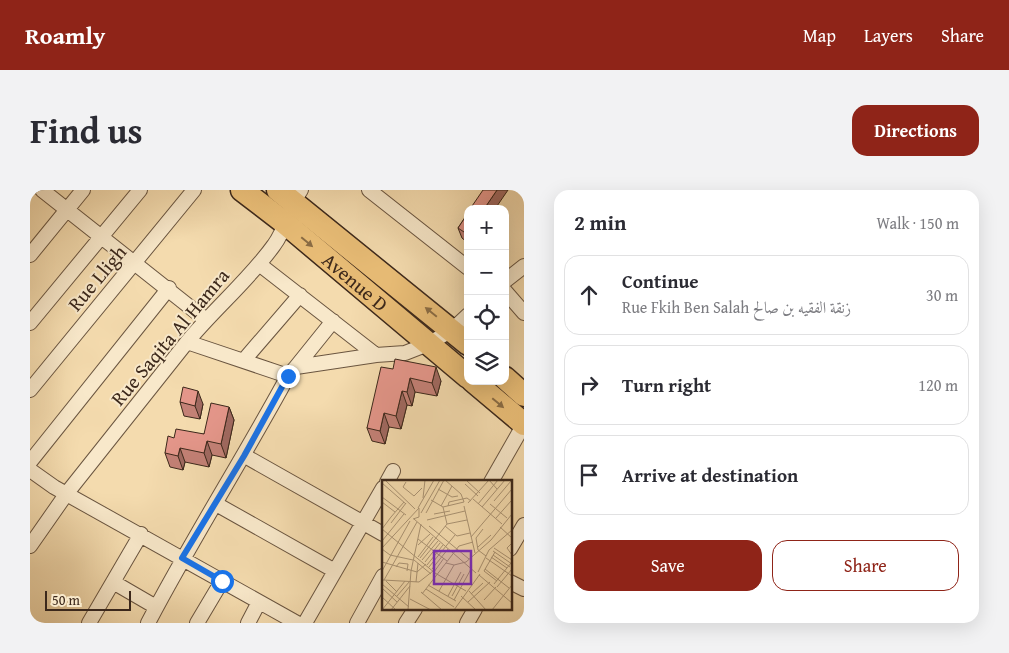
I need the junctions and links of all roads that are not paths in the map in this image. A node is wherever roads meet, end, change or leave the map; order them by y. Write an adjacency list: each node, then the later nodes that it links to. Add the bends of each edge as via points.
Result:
1 (42, 190): 8 (street)
2 (83, 190): 8 (street)
3 (140, 190): 10 (street)
4 (194, 190): 12 (street, Rue Lligh)
5 (242, 190): 9 (main road, Avenue D)
6 (369, 190): 14 (street)
7 (290, 194): 9 (street, Rue Saqita Al Hamra); 24 (main road, Avenue D, one-way to 7)
8 (66, 209): 10 (street); 11 (street)
9 (284, 223): 13 (street, Rue Saqita Al Hamra, via 279,238); 26 (main road, Avenue D, one-way to 26)
10 (99, 237): 12 (street); 23 (street)
11 (30, 255)
12 (136, 263): 17 (street); 33 (street, Rue Lligh)
13 (260, 264): 18 (street); 21 (street, Rue Saqita Al Hamra)
14 (464, 265)
15 (524, 266): 16 (street)
16 (509, 278)
17 (169, 288): 21 (street); 37 (street)
18 (300, 295): 22 (street); 28 (street)
19 (508, 295): 20 (street)
20 (524, 313)
21 (205, 320): 25 (street, Rue Saqita Al Hamra)
22 (333, 321): 27 (street); 29 (street)
23 (30, 323)
24 (463, 330): 26 (street)
25 (187, 342): 28 (street); 41 (street, Rue Saqita Al Hamra)
26 (428, 344): 27 (street, via 397,355); 30 (main road, Avenue D)
27 (376, 355): 29 (street)
28 (244, 360): 29 (street)
29 (292, 372): 36 (street)
30 (464, 374)
31 (509, 382): 34 (main road)
32 (477, 385): 35 (main road, one-way to 35)
33 (30, 390)
34 (524, 395)
35 (524, 424): 39 (street)
36 (244, 456): 42 (street); 43 (street)
37 (30, 462)
38 (30, 470): 41 (street)
39 (491, 480)
40 (382, 490): 43 (street)
41 (67, 493): 45 (street); 47 (street, Rue Saqita Al Hamra)
42 (216, 504): 49 (street); 50 (street)
43 (361, 523): 46 (street); 50 (street)
44 (524, 525): 48 (street)
45 (141, 534): 49 (street); 53 (street)
46 (382, 534)
47 (32, 539)
48 (512, 545)
49 (182, 558): 52 (street); 57 (street)
50 (335, 571): 65 (street)
51 (382, 578): 66 (street)
52 (222, 581): 56 (street); 62 (street)
53 (113, 582): 57 (street); 60 (street)
54 (512, 583): 55 (street)
55 (524, 589)
56 (260, 602): 63 (street); 64 (street)
57 (156, 607): 61 (street)
58 (414, 610): 67 (street)
59 (474, 610): 68 (street)
60 (89, 623)
61 (148, 623)
62 (197, 623)
63 (248, 623)
64 (297, 623)
65 (305, 623)
66 (357, 623)
67 (406, 623)
68 (467, 623)

